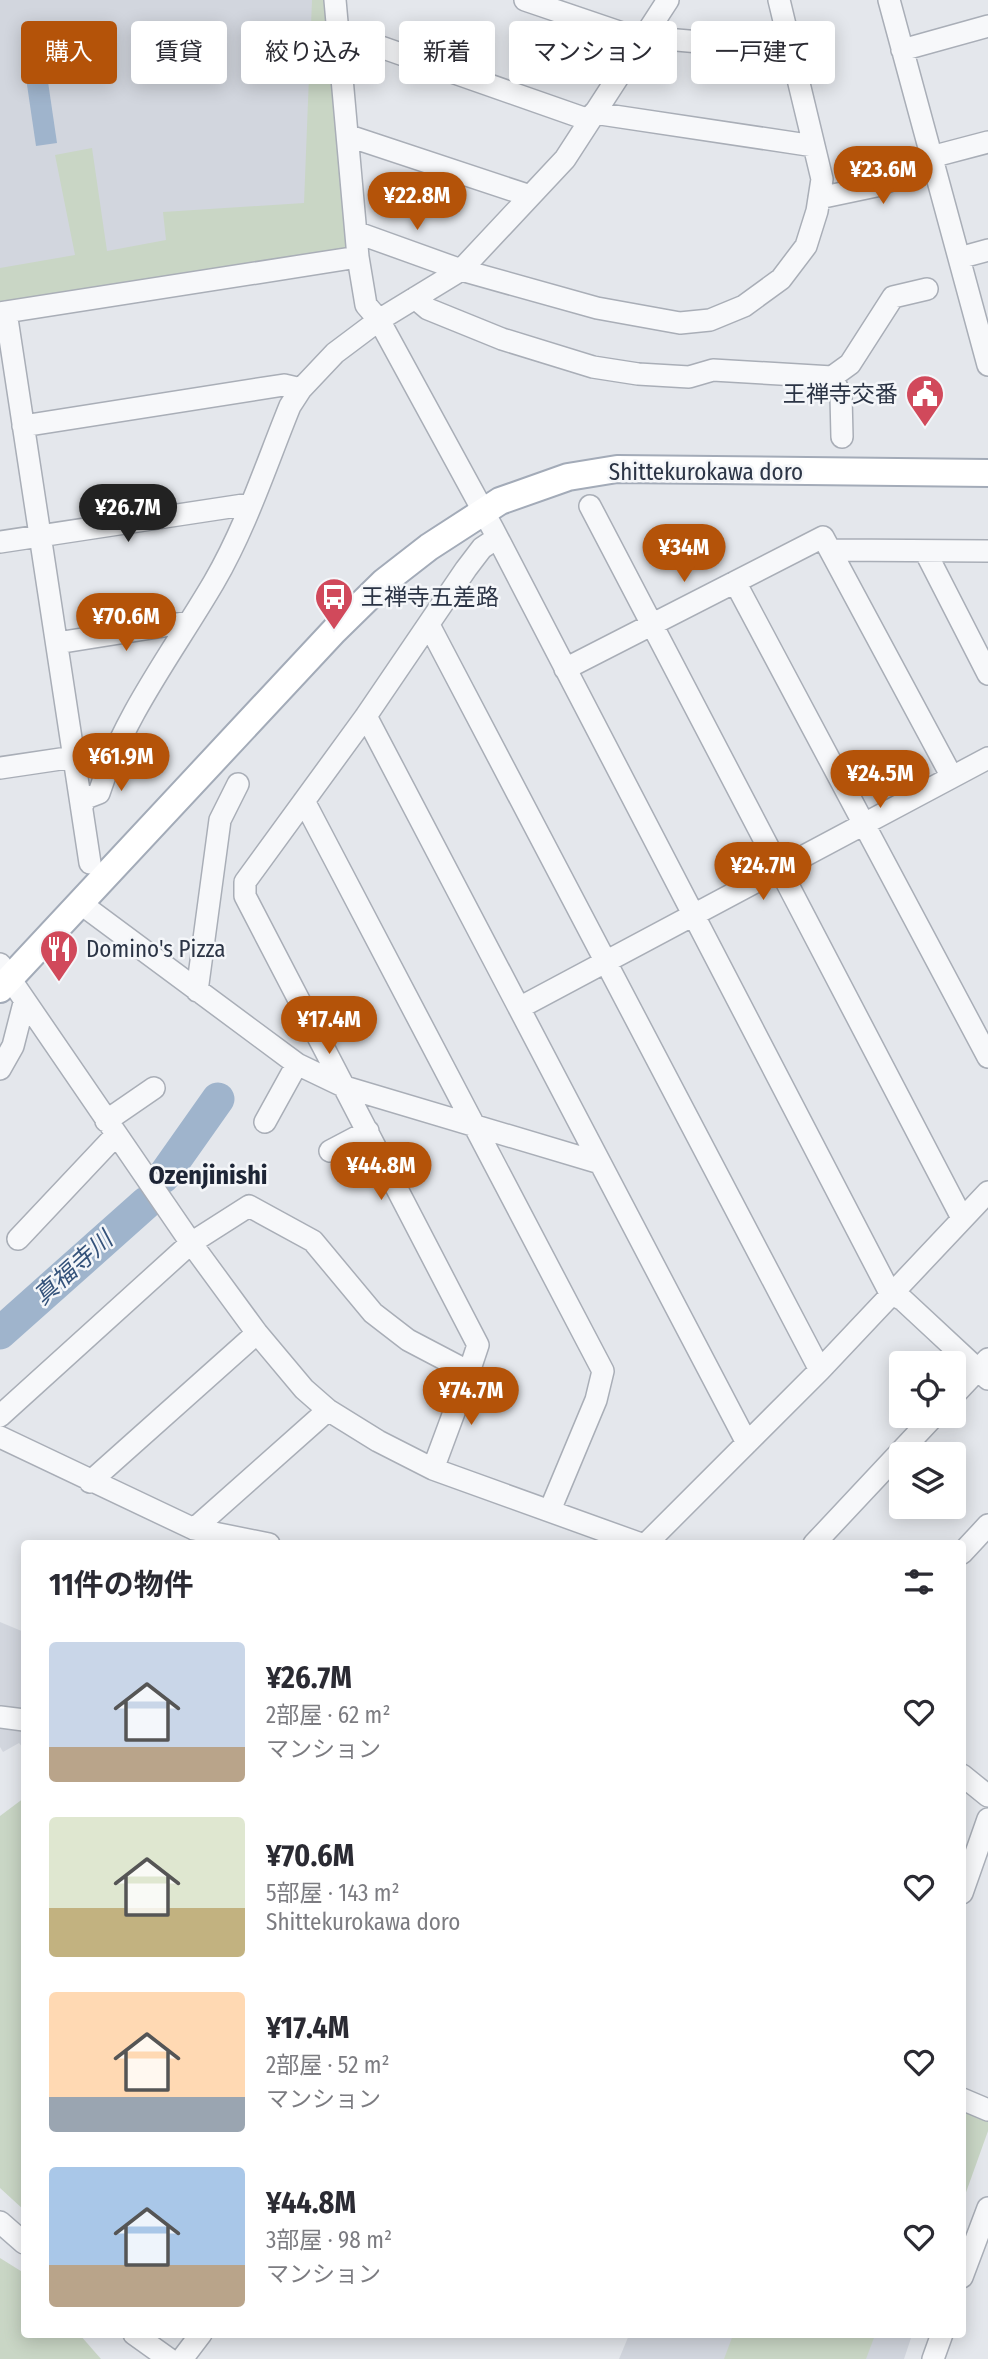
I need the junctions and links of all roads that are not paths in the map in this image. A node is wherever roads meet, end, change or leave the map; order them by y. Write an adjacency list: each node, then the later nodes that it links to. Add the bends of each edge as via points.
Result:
1 (335, 0): 6 (street)
2 (525, 0): 7 (street)
3 (668, 0): 8 (street)
4 (779, 0): 9 (street)
5 (888, 0): 12 (street)
6 (337, 21)
7 (587, 21)
8 (655, 21)
9 (784, 21)
10 (988, 26): 12 (street)
11 (385, 48): 16 (street)
12 (902, 50): 20 (street)
13 (344, 84): 17 (street)
14 (614, 84): 16 (street)
15 (799, 84): 19 (street)
16 (592, 117): 19 (street); 21 (street, via 565,159)
17 (349, 136): 21 (street); 23 (street)
18 (988, 142): 20 (street)
19 (814, 146): 22 (street, via 822,178)
20 (933, 161): 22 (street, via 876,186); 26 (street)
21 (530, 195): 27 (street)
22 (818, 198): 27 (street, via 806,246 781,279 744,306 710,320 681,323 597,308)
23 (358, 233): 25 (street); 27 (street)
24 (988, 250): 26 (street)
25 (358, 257): 30 (street); 31 (street, via 366,305)
26 (959, 258): 28 (street)
27 (461, 270): 29 (street)
28 (966, 283): 32 (street); 33 (street, via 893,297 850,364)
29 (415, 298): 31 (street); 33 (street, via 428,309 502,339 593,366 689,377 713,370)
30 (3, 312): 35 (street)
31 (379, 320): 34 (street, via 335,354); 40 (street)
32 (988, 362)
33 (832, 377): 36 (street, via 841,396)
34 (301, 389): 35 (street, via 284,386); 38 (street, via 290,406 277,457)
35 (23, 426): 41 (street)
36 (842, 437)
37 (988, 473): 40 (main road, Shittekurokawa doro, via 617,469 568,477 517,493)
38 (250, 504): 41 (street); 48 (street, via 239,535)
39 (590, 506): 50 (street)
40 (482, 512): 42 (street); 66 (main road, Shittekurokawa doro, via 384,582)
41 (40, 536): 43 (street); 51 (street)
42 (497, 538): 49 (street, via 482,548); 53 (street)
43 (0, 541)
44 (831, 550): 45 (street); 47 (street, via 823,537); 59 (street)
45 (925, 551): 46 (street); 52 (street)
46 (988, 551)
47 (735, 582): 50 (street); 63 (street)
48 (188, 622): 51 (street); 55 (street)
49 (429, 625): 54 (street); 68 (street)
50 (650, 625): 53 (street); 65 (street)
51 (57, 643): 56 (street)
52 (986, 667)
53 (565, 669): 67 (street)
54 (366, 716): 61 (street); 72 (street)
55 (111, 756): 56 (street); 62 (street, via 99,793 86,798)
56 (74, 757): 58 (street); 62 (street)
57 (988, 758): 59 (street)
58 (0, 768)
59 (952, 777): 63 (street)
60 (238, 784): 70 (street, via 220,820)
61 (304, 802): 76 (street, via 246,882 245,896); 79 (street)
62 (82, 806): 64 (street)
63 (864, 824): 65 (street); 73 (street)
64 (90, 863)
65 (779, 869): 67 (street); 85 (street)
66 (80, 903): 69 (main road, Shittekurokawa doro); 70 (street)
67 (692, 916): 68 (street); 88 (street)
68 (605, 962): 72 (street); 91 (street)
69 (3, 977): 71 (street)
70 (197, 991): 74 (street)
71 (24, 1003): 75 (street, via 13,1046); 80 (street)
72 (519, 1008): 83 (street)
73 (988, 1058)
74 (298, 1064): 76 (street); 78 (street)
75 (0, 1069)
76 (345, 1087): 79 (street); 81 (street)
77 (154, 1088): 80 (street)
78 (265, 1122)
79 (474, 1125): 83 (street); 101 (street, via 603,1371)
80 (111, 1128): 86 (street); 87 (street)
81 (368, 1131): 82 (street); 92 (street, via 478,1345)
82 (330, 1151)
83 (600, 1163): 98 (street)
84 (988, 1192): 85 (street)
85 (962, 1218): 88 (street)
86 (18, 1240)
87 (191, 1243): 89 (street); 92 (street, via 249,1206 313,1241 373,1313 408,1340); 95 (street)
88 (890, 1293): 90 (street); 91 (street)
89 (257, 1333): 94 (street); 100 (street)
90 (984, 1369): 93 (street)
91 (820, 1370): 98 (street)
92 (469, 1372): 99 (street)
93 (966, 1385)
94 (328, 1410): 99 (street); 103 (street)
95 (0, 1416)
96 (923, 1428): 107 (street)
97 (0, 1437): 100 (street)
98 (747, 1443): 106 (street)
99 (433, 1469): 101 (street)
100 (90, 1482): 103 (street)
101 (550, 1510): 105 (street)
102 (988, 1525): 108 (street)
103 (194, 1530): 104 (street)
104 (248, 1540)
105 (633, 1540)
106 (648, 1540)
107 (818, 1540)
108 (966, 1549)
109 (0, 1717): 110 (street)
110 (21, 1720)
111 (966, 1778): 112 (street)
112 (988, 1796)
113 (988, 1819): 114 (street)
114 (966, 1881)
115 (966, 2101): 116 (street)
116 (988, 2110)
117 (988, 2208): 118 (street)
118 (966, 2266)
119 (140, 2338): 122 (street)
120 (198, 2338): 123 (street)
121 (941, 2338): 124 (street)
122 (169, 2359)
123 (183, 2359)
124 (933, 2359)

